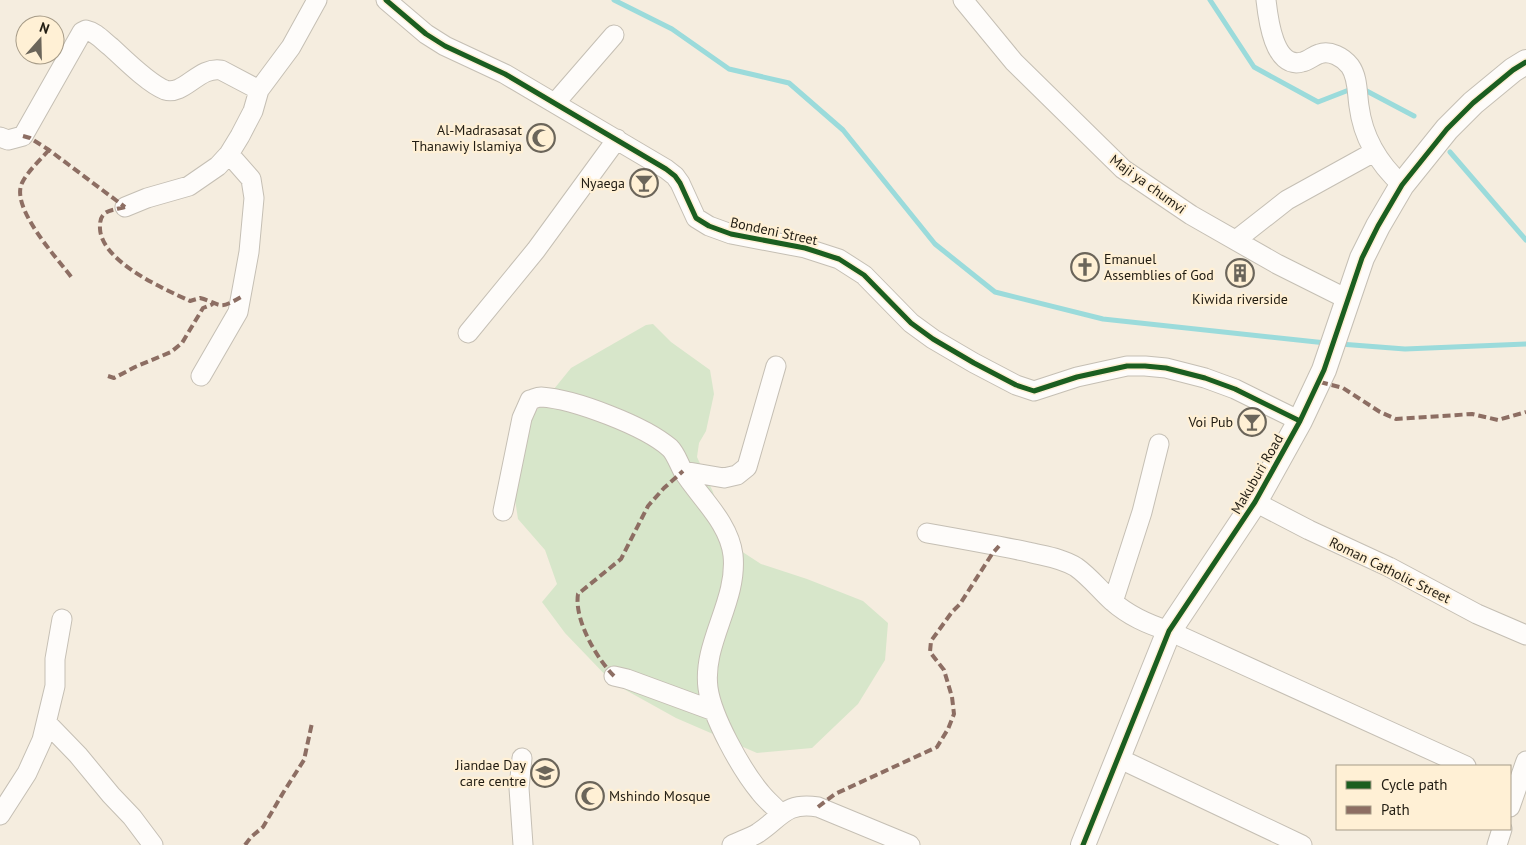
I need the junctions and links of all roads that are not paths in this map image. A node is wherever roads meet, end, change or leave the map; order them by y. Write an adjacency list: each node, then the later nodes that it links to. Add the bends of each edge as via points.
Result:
1 (317, 0): 7 (street, via 291,47)
2 (386, 0): 8 (street, Bondeni Street, via 445,46)
3 (963, 0): 15 (street, Maji ya chumvi, via 1014,62 1123,169 1191,215)
4 (1266, 0): 11 (street, via 1275,42 1287,60 1302,62 1328,52 1350,66 1357,86 1363,130)
5 (614, 35): 8 (street)
6 (1526, 62): 13 (street, Makuburi Road, via 1453,122)
7 (260, 90): 9 (street, via 216,69 206,71 176,90 163,89 98,36 86,30 65,60 23,136 8,140); 12 (street, via 253,111)
8 (555, 103): 10 (street, Bondeni Street)
9 (0, 137)
10 (616, 139): 17 (street, via 536,250); 20 (street, Bondeni Street, via 675,176 696,218 708,226 839,259 864,275 911,323 933,339 1016,385 1034,391 1127,366 1166,368 1235,389)
11 (1374, 152): 13 (street); 15 (street, via 1288,200)
12 (229, 154): 14 (street, via 189,186); 19 (street, via 251,179 254,198 249,252 238,312)
13 (1402, 185): 16 (street, Makuburi Road, via 1362,258)
14 (125, 207)
15 (1236, 240): 16 (street, Maji ya chumvi)
16 (1348, 300): 20 (street, Makuburi Road, via 1324,370)
17 (468, 333)
18 (776, 366): 22 (street, via 747,467 737,475 724,478)
19 (201, 376)
20 (1300, 422): 23 (street, Makuburi Road)
21 (1159, 444): 26 (street, via 1142,512)
22 (683, 471): 24 (street, via 672,450 648,433 587,408 538,397 530,400 522,418); 31 (street, via 725,530 733,556 730,593 707,673)
23 (1255, 502): 28 (street, Makuburi Road); 29 (street, Roman Catholic Street, via 1477,614)
24 (503, 510)
25 (926, 533): 26 (street, via 1066,562 1077,567)
26 (1113, 602): 28 (street, via 1131,616)
27 (62, 618): 32 (street)
28 (1169, 631): 34 (street, Makuburi Road); 36 (street)
29 (1526, 634)
30 (614, 676): 31 (street)
31 (714, 711): 39 (street, via 755,785)
32 (47, 723): 40 (street, via 27,773); 43 (street, via 132,817)
33 (522, 758): 44 (street, via 518,788)
34 (1118, 758): 47 (street, Makuburi Road); 48 (street)
35 (1526, 761): 37 (street)
36 (1464, 765)
37 (1513, 788): 38 (street)
38 (1511, 801)
39 (781, 814): 42 (street); 46 (street, via 797,806 818,807)
40 (0, 815)
41 (1502, 830): 49 (street)
42 (756, 839): 45 (street)
43 (153, 845)
44 (522, 845)
45 (732, 845)
46 (910, 845)
47 (1083, 845)
48 (1302, 845)
49 (1496, 845)

